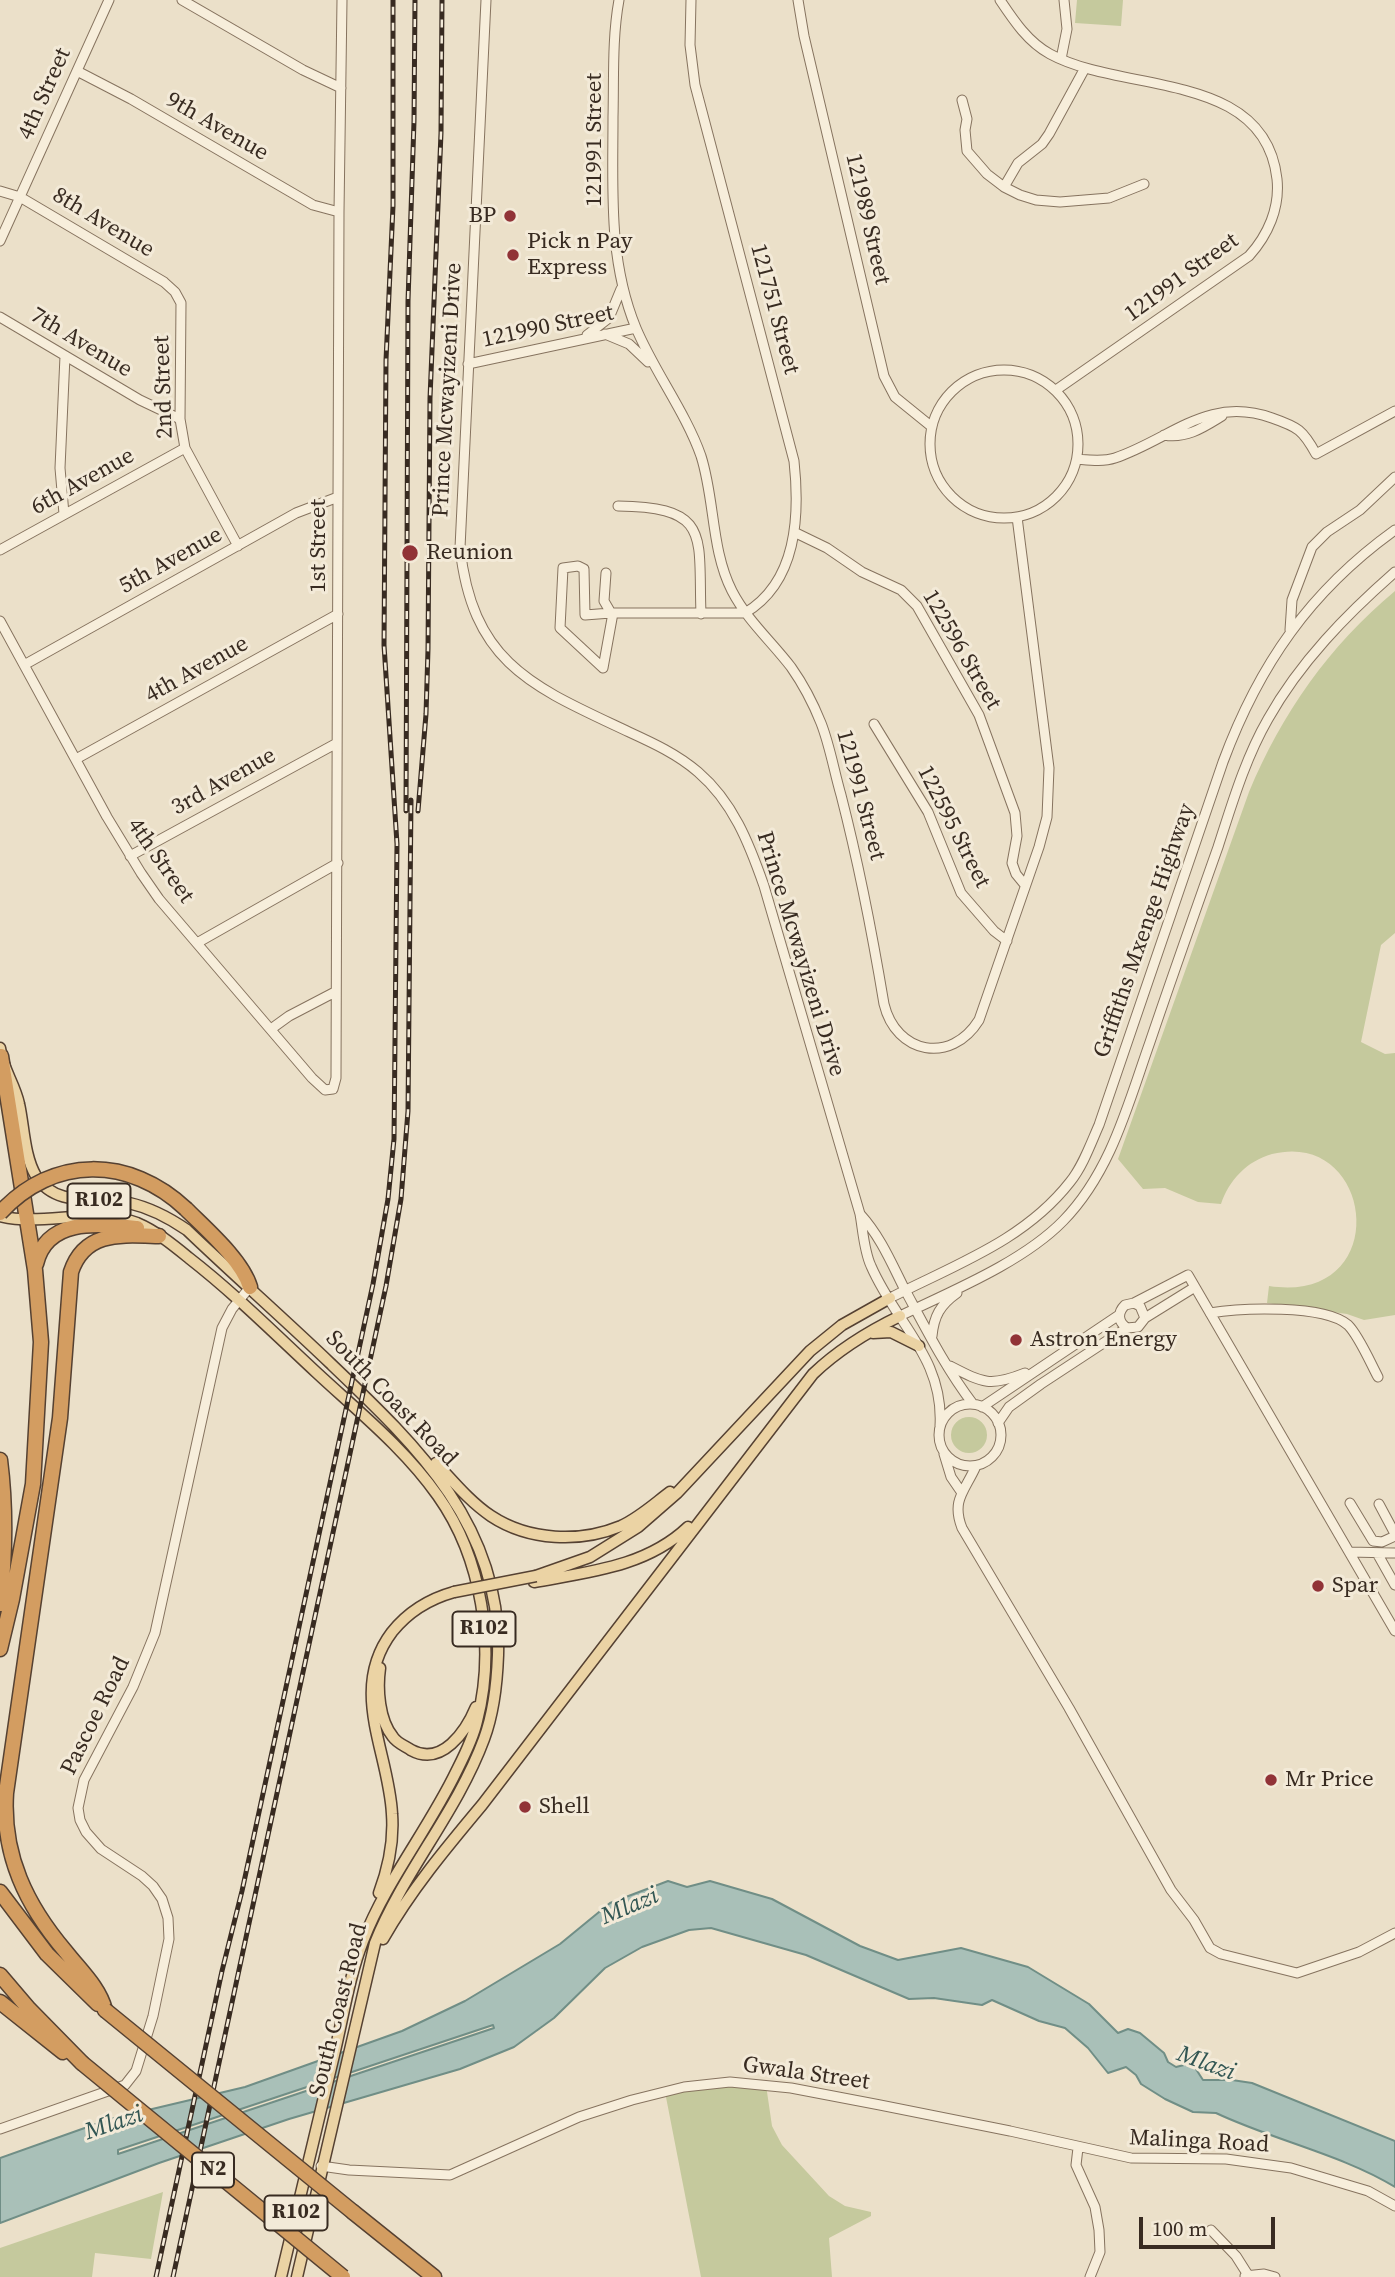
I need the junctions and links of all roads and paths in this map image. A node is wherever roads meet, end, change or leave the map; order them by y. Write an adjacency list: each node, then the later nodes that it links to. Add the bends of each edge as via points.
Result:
1 (109, 0): 12 (street, 4th Street)
2 (182, 0): 13 (street, via 303,71)
3 (342, 0): 13 (street, 1st Street)
4 (486, 0): 28 (street, Prince Mcwayizeni Drive)
5 (620, 0): 21 (street, 121991 Street, via 613,185)
6 (691, 0): 42 (street, 121751 Street, via 695,85 794,461)
7 (798, 0): 33 (street, 121989 Street, via 884,376 894,397)
8 (1000, 0): 10 (street, 121991 Street, via 1024,33)
9 (1064, 0): 10 (street, via 1067,29)
10 (1061, 59): 11 (street, 121991 Street)
11 (1085, 68): 16 (street, via 1049,134 1018,163); 30 (street, 121991 Street, via 1213,99 1245,116 1260,131 1272,155 1278,188 1267,232 1249,257)
12 (77, 71): 18 (street, 4th Street); 19 (street, 9th Avenue, via 313,205)
13 (341, 88): 19 (street, 1st Street)
14 (962, 100): 16 (street, via 967,151)
15 (1144, 184): 16 (street, via 1110,198 1060,202 1036,200)
16 (1004, 187)
17 (0, 191): 18 (street, 8th Avenue)
18 (20, 197): 20 (street, 4th Street); 22 (street, 8th Avenue, via 164,282)
19 (339, 212): 37 (street, 1st Street)
20 (0, 241)
21 (622, 288): 24 (street, 121991 Street); 26 (street, via 609,318)
22 (180, 298): 32 (street, 2nd Street)
23 (0, 317): 27 (street, 7th Avenue)
24 (636, 328): 25 (street, 121990 Street); 29 (street, 121991 Street)
25 (602, 334): 26 (street, 121990 Street); 29 (street, via 629,344)
26 (583, 338): 28 (street, 121990 Street)
27 (65, 356): 32 (street, 7th Avenue); 39 (street, via 60,468)
28 (468, 364): 67 (street, Prince Mcwayizeni Drive, via 460,548 478,620 495,649 528,681 686,762 714,788 736,818 764,886)
29 (654, 368): 48 (street, 121991 Street, via 696,444 727,579)
30 (1056, 390): 33 (street, via 1017,370 983,373 954,389 940,406); 35 (street, via 1076,422)
31 (1395, 411): 35 (street, via 1316,454 1304,433 1294,426 1242,411 1227,413 1191,433 1163,435 1114,458)
32 (180, 419): 34 (street, 2nd Street)
33 (932, 427): 40 (street, via 933,466 954,500 977,514)
34 (185, 448): 39 (street, 6th Avenue); 43 (street, 2nd Street)
35 (1077, 459): 40 (street, via 1056,497)
36 (1395, 477): 52 (street, via 1312,547 1292,600)
37 (338, 497): 43 (street, 5th Avenue, via 296,513); 49 (street, 1st Street)
38 (618, 506): 50 (street, via 662,509 691,526 698,544)
39 (64, 514): 44 (street, 6th Avenue)
40 (1017, 517): 59 (street, 121991 Street, via 1049,768 1043,832)
41 (1395, 530): 52 (street, Griffiths Mxenge Highway, via 1337,577)
42 (794, 532): 48 (street, 121751 Street, via 778,581 762,602); 59 (street, 122596 Street, via 901,590 917,606 979,715 1015,813 1012,863)
43 (238, 546): 53 (street, 5th Avenue)
44 (0, 550)
45 (1395, 572): 72 (street, Griffiths Mxenge Highway, via 1334,629 1268,719 1238,787 1118,1132 1089,1190 1039,1242)
46 (606, 573): 47 (street, via 604,601)
47 (612, 613): 47 (street, via 586,616 584,569 563,568 560,627 603,668); 50 (street)
48 (745, 613): 50 (street); 60 (street, 121991 Street, via 792,668 820,721 865,893 885,1010 895,1031 907,1041 929,1048 963,1039 979,1020)
49 (338, 614): 55 (street, 1st Street); 56 (street, 4th Avenue)
50 (701, 614)
51 (0, 621): 53 (street, 4th Street)
52 (1290, 632): 75 (street, Griffiths Mxenge Highway, via 1236,727 1099,1125 1072,1181 1031,1222 1006,1239)
53 (24, 665): 56 (street, 4th Street)
54 (874, 724): 60 (street, 122595 Street, via 931,818 959,890)
55 (337, 743): 57 (street, 3rd Avenue); 58 (street, 1st Street)
56 (76, 759): 57 (street, 4th Street)
57 (130, 856): 61 (street, 4th Street)
58 (338, 863): 61 (street); 62 (street, 1st Street)
59 (1025, 885): 60 (street, 121991 Street)
60 (1007, 941)
61 (197, 943): 63 (street, 4th Street)
62 (335, 992): 63 (street); 66 (street, 1st Street, via 336,1078)
63 (271, 1029): 66 (street, 4th Street, via 319,1086)
64 (0, 1048): 65 (main road, South Coast Road / R102)
65 (1, 1056): 69 (highway); 73 (main road, South Coast Road / R102, via 18,1099 33,1169 46,1189 62,1197 126,1202 150,1209 170,1219)
66 (331, 1090)
67 (860, 1214): 75 (street, Prince Mcwayizeni Drive, via 875,1231); 76 (street, Prince Mcwayizeni Drive, via 869,1263)
68 (0, 1215): 69 (main road, South Coast Road / R102); 73 (highway, bridge, via 11,1201 62,1173 114,1170 146,1180 186,1209 232,1258)
69 (27, 1219): 70 (main road, South Coast Road / R102, via 110,1217); 71 (highway)
70 (154, 1232): 71 (highway, via 94,1224 65,1229 45,1244); 77 (main road, South Coast Road / R102); 104 (highway, via 106,1238 87,1246 74,1264 60,1418)
71 (35, 1270): 87 (highway)
72 (984, 1274): 79 (street, Griffiths Mxenge Highway); 86 (street, via 945,1301 936,1315)
73 (250, 1287): 77 (street, Pascoe Road); 92 (main road, South Coast Road / R102)
74 (1195, 1287): 78 (street, via 1188,1275); 80 (street); 83 (street)
75 (905, 1290): 76 (street, Griffiths Mxenge Highway); 79 (street, Prince Mcwayizeni Drive)
76 (890, 1298): 82 (street, Prince Mcwayizeni Drive); 96 (main road, via 842,1325 810,1351)
77 (239, 1300): 115 (main road, South Coast Road / R102, via 398,1448 448,1511 465,1546 481,1609 485,1650); 124 (street, Pascoe Road, via 215,1351 156,1633 79,1796 80,1820 92,1842 153,1886 168,1918 169,1939 150,2027 136,2071 125,2085)
78 (1134, 1303): 81 (street, via 1125,1305); 83 (street)
79 (915, 1309): 82 (street, Griffiths Mxenge Highway); 86 (street, Prince Mcwayizeni Drive)
80 (1210, 1313): 91 (street, via 1261,1308 1323,1314 1348,1326); 106 (street)
81 (1119, 1315): 84 (street); 90 (street)
82 (900, 1316): 85 (main road); 88 (street, Prince Mcwayizeni Drive)
83 (1145, 1318): 84 (street, via 1138,1328)
84 (1127, 1328): 94 (street, via 1009,1407)
85 (864, 1335): 88 (main road, via 891,1332); 103 (main road, via 813,1374)
86 (932, 1336): 89 (street, Prince Mcwayizeni Drive)
87 (41, 1342): 104 (highway, via 48,1382); 114 (highway, via 33,1484)
88 (919, 1346): 95 (street, Prince Mcwayizeni Drive, via 939,1392)
89 (948, 1365): 90 (street, via 975,1379 998,1382); 93 (street, Prince Mcwayizeni Drive)
90 (1040, 1367): 93 (street)
91 (1378, 1377)
92 (366, 1397): 96 (main road, via 491,1516 510,1527 548,1536 601,1533 623,1525 671,1491); 120 (main road, South Coast Road / R102, via 430,1465 460,1508 487,1571 499,1641 496,1689 485,1738 457,1798 386,1914)
93 (978, 1406): 94 (street); 95 (street, via 957,1407)
94 (998, 1423): 99 (street, via 1001,1437 997,1450)
95 (940, 1426): 97 (street)
96 (720, 1445): 109 (main road, via 677,1493 638,1527 590,1557)
97 (944, 1453): 99 (street, via 958,1464); 100 (street, via 951,1478)
98 (0, 1460): 112 (highway, via 4,1504)
99 (976, 1466): 100 (street)
100 (962, 1493): 117 (street, via 957,1511 962,1528 1205,1944 1221,1954 1297,1973 1359,1952)
101 (1350, 1503): 105 (street, via 1373,1541)
102 (1379, 1504): 105 (street)
103 (710, 1506): 109 (main road, via 679,1536 628,1563); 120 (main road, via 408,1896 381,1941)
104 (45, 1515): 122 (highway, via 5,1823 13,1866 29,1898 101,1996)
105 (1395, 1535)
106 (1349, 1552): 107 (street); 113 (street)
107 (1377, 1553): 108 (street); 110 (street)
108 (1395, 1553)
109 (535, 1579): 111 (main road)
110 (1395, 1585)
111 (454, 1595): 115 (main road, via 407,1621 385,1653 379,1673 383,1715 394,1739 417,1753 433,1754 449,1747 461,1734); 118 (main road, via 435,1597 400,1621 375,1662 372,1713 393,1816 386,1871)
112 (0, 1604)
113 (1395, 1631)
114 (0, 1649)
115 (482, 1693): 118 (main road, South Coast Road / R102, via 478,1720 456,1773 387,1889)
116 (0, 1892): 122 (highway, N2, via 47,1954)
117 (1395, 1933)
118 (362, 1942): 130 (main road, South Coast Road / R102)
119 (0, 1975): 123 (highway, N2)
120 (362, 2001): 126 (main road, South Coast Road / R102)
121 (0, 2002): 123 (highway, via 57,2049)
122 (105, 2010): 133 (highway, N2, bridge)
123 (82, 2063): 132 (highway, N2, bridge)
124 (0, 2129)
125 (1078, 2148): 126 (street, Gwala Street, via 809,2091 730,2082 684,2087 579,2117 450,2175); 127 (street, Malinga Road, via 1131,2158 1226,2159 1291,2168 1368,2191); 134 (street, via 1076,2165 1095,2207 1099,2230 1100,2252)
126 (321, 2166): 131 (main road, South Coast Road / R102)
127 (1395, 2206)
128 (1211, 2230): 129 (street, via 1236,2256)
129 (1246, 2276): 135 (street)
130 (281, 2277)
131 (297, 2277)
132 (343, 2277)
133 (434, 2277)
134 (1090, 2277)
135 (1275, 2277)

